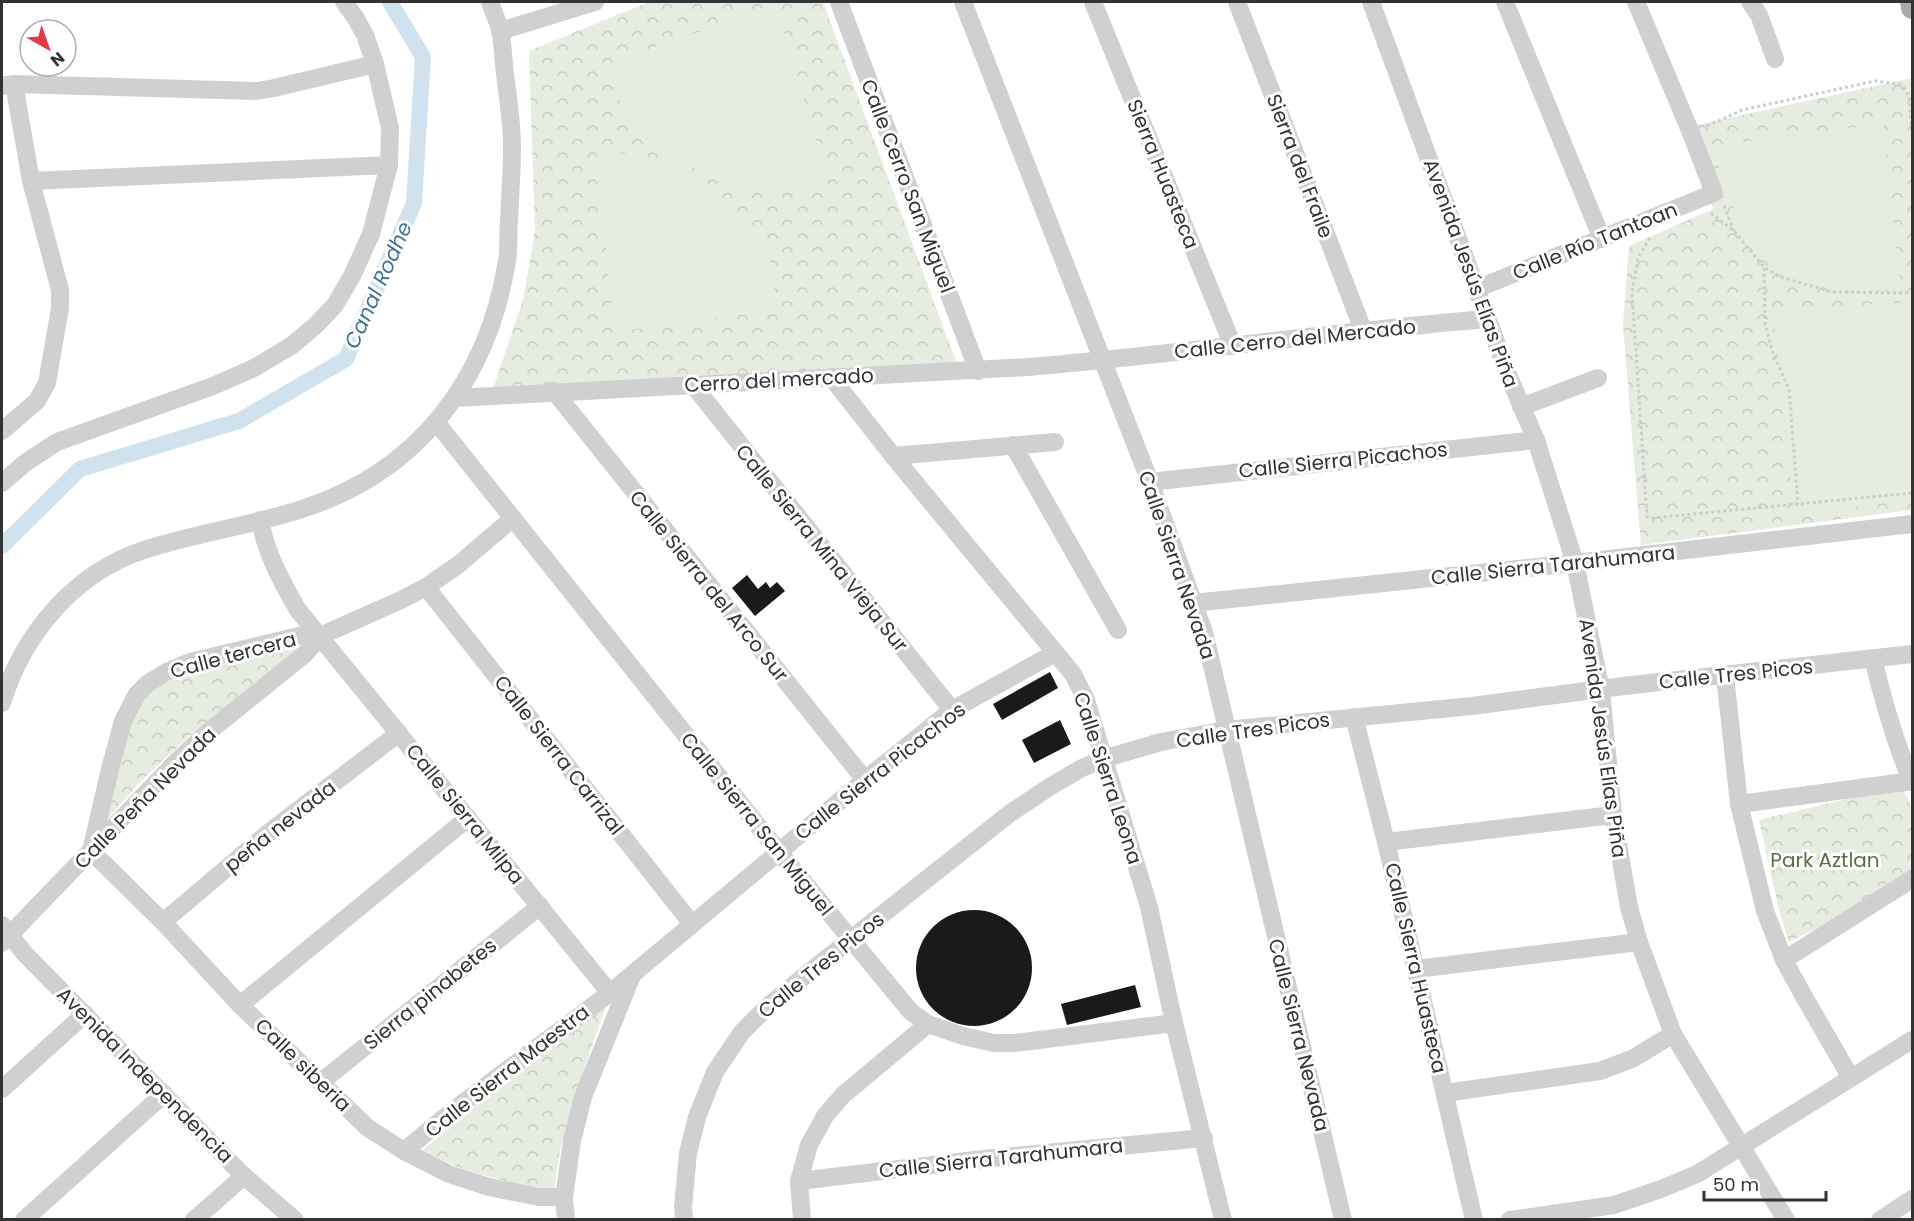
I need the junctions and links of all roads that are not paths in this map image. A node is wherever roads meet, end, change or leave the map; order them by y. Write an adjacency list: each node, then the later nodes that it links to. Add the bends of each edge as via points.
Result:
1 (344, 2): 16 (street, via 356,17)
2 (490, 2): 14 (street)
3 (595, 2): 14 (street)
4 (839, 2): 26 (street, Calle Cerro San Miguel)
5 (963, 2): 25 (street, Calle Sierra Nevada)
6 (1093, 2): 24 (street, Sierra Huasteca)
7 (1237, 2): 23 (street, Sierra del Fraile)
8 (1371, 2): 21 (street, Avenida Jesús Elías Piña)
9 (1505, 2): 20 (street)
10 (1636, 2): 20 (street, Calle Río Tantoan, via 1691,133 1710,202)
11 (1750, 2): 15 (street, via 1760,15)
12 (1911, 2): 13 (main road)
13 (1912, 8)
14 (500, 31): 31 (street, via 512,145 507,258 501,292 486,334)
15 (1775, 58)
16 (375, 64): 17 (street, via 257,91); 18 (street, via 390,128)
17 (8, 85): 19 (street)
18 (389, 165): 19 (street); 40 (street, via 371,234 352,276 335,305 291,346 213,386 57,442)
19 (30, 182): 34 (street, via 60,290 60,308 47,383 37,401)
20 (1602, 239): 21 (street, Calle Río Tantoan)
21 (1476, 289): 22 (street, Avenida Jesús Elías Piña)
22 (1488, 319): 23 (street, Calle Cerro del Mercado); 32 (street, Avenida Jesús Elías Piña)
23 (1363, 330): 24 (street, Calle Cerro del Mercado)
24 (1233, 346): 25 (street, Calle Cerro del Mercado)
25 (1102, 361): 26 (street, Cerro del mercado); 39 (street, Calle Sierra Nevada)
26 (978, 371): 27 (street, Cerro del mercado)
27 (831, 377): 29 (street, Cerro del mercado); 38 (street, Calle Sierra Leona)
28 (1598, 378): 32 (street)
29 (693, 385): 30 (street, Cerro del mercado); 55 (street, Calle Sierra Mina Vieja Sur)
30 (554, 391): 31 (street, Cerro del mercado); 60 (street, Calle Sierra del Arco Sur)
31 (456, 398): 33 (street)
32 (1521, 407): 35 (street, Avenida Jesús Elías Piña)
33 (436, 422): 41 (street, Calle Sierra San Miguel); 42 (street, via 401,458 360,485 301,509)
34 (2, 431)
35 (1536, 440): 39 (street, Calle Sierra Picachos); 44 (street, Avenida Jesús Elías Piña)
36 (1055, 442): 37 (street)
37 (1013, 445): 38 (street); 47 (street)
38 (893, 456): 49 (street, Calle Sierra Leona)
39 (1150, 482): 46 (street, Calle Sierra Nevada)
40 (2, 483)
41 (513, 518): 45 (street, via 458,565); 67 (street, Calle Sierra San Miguel)
42 (260, 520): 48 (street, Calle Sierra Milpa, via 280,579 298,610); 54 (street, via 144,550 93,576 60,603 26,646)
43 (1912, 524): 44 (street, Calle Sierra Tarahumara)
44 (1575, 563): 46 (street, Calle Sierra Tarahumara); 53 (street, Avenida Jesús Elías Piña)
45 (426, 586): 48 (street); 71 (street, Calle Sierra Carrizal)
46 (1193, 603): 57 (street, Calle Sierra Nevada, via 1204,632)
47 (1118, 630)
48 (320, 636): 58 (street, Calle Sierra Milpa); 66 (street, Calle Peña Nevada, via 305,654 177,761); 66 (street, Calle tercera, via 299,636 190,662 166,672 137,694 123,721)
49 (1055, 653): 55 (street, Calle Sierra Picachos); 59 (street, Calle Sierra Leona, via 1073,674 1086,700)
50 (1912, 654): 51 (street, Calle Tres Picos)
51 (1873, 658): 52 (street, Calle Tres Picos); 61 (street, via 1896,743)
52 (1725, 676): 53 (street, Calle Tres Picos); 62 (street)
53 (1601, 690): 56 (street, Calle Tres Picos); 63 (street, Avenida Jesús Elías Piña)
54 (2, 703)
55 (952, 710): 60 (street, Calle Sierra Picachos)
56 (1354, 717): 57 (street, Calle Tres Picos); 65 (street, Calle Sierra Huasteca)
57 (1226, 730): 59 (street, Calle Tres Picos, via 1161,742); 104 (street, Calle Sierra Nevada)
58 (399, 733): 64 (street, Calle Sierra Milpa); 70 (street, peña nevada, via 267,834)
59 (1103, 759): 73 (street, Calle Tres Picos, via 1009,814); 81 (street, Calle Sierra Leona, via 1149,907)
60 (865, 780): 67 (street, Calle Sierra Picachos)
61 (1912, 782): 62 (street)
62 (1739, 804): 75 (street, via 1765,911)
63 (1613, 815): 65 (street); 74 (street, Avenida Jesús Elías Piña)
64 (468, 818): 69 (street, Calle Sierra Milpa); 79 (street)
65 (1386, 842): 76 (street, Calle Sierra Huasteca)
66 (91, 851): 70 (street, Calle siberia); 72 (street, Calle Peña Nevada)
67 (779, 852): 71 (street, Calle Sierra Picachos); 73 (street, Calle Sierra San Miguel)
68 (1912, 879): 75 (street)
69 (540, 906): 78 (street, Calle Sierra Milpa); 86 (street, Sierra pinabetes)
70 (164, 922): 79 (street, Calle siberia)
71 (692, 924): 77 (street, Calle Sierra Picachos)
72 (4, 935): 80 (street, Avenida Independencia)
73 (851, 939): 82 (street, Calle Sierra San Miguel, via 911,1012); 101 (street, Calle Tres Picos, via 767,1007 742,1032 715,1072 688,1153)
74 (1639, 942): 76 (street); 83 (street, Avenida Jesús Elías Piña)
75 (1784, 960): 85 (street)
76 (1416, 969): 88 (street, Calle Sierra Huasteca)
77 (632, 974): 78 (street, Calle Sierra Picachos); 95 (street, Calle Sierra Picachos, via 584,1096 572,1141)
78 (610, 993): 92 (street, Calle Sierra Maestra)
79 (240, 1005): 86 (street, Calle siberia)
80 (85, 1014): 87 (street); 89 (street, Avenida Independencia)
81 (1174, 1023): 82 (street, Calle Sierra San Miguel, via 1015,1043 994,1042); 90 (street, Calle Sierra Leona)
82 (928, 1024): 94 (street, via 843,1095 825,1116 809,1145)
83 (1673, 1034): 88 (street, via 1634,1058 1600,1071); 91 (street, Avenida Jesús Elías Piña)
84 (1912, 1040): 85 (street)
85 (1851, 1078): 91 (street)
86 (321, 1082): 92 (street, Calle siberia, via 368,1128)
87 (2, 1089)
88 (1445, 1093): 105 (street, Calle Sierra Huasteca)
89 (164, 1094): 93 (street, Avenida Independencia); 97 (street)
90 (1204, 1138): 94 (street, Calle Sierra Tarahumara); 103 (street, Calle Sierra Leona)
91 (1742, 1147): 106 (street, via 1697,1174 1614,1205); 107 (street, Avenida Jesús Elías Piña)
92 (404, 1151): 95 (street, Calle siberia, via 449,1174 489,1187 539,1197)
93 (244, 1176): 98 (street); 99 (street, Avenida Independencia)
94 (800, 1180): 102 (street)
95 (564, 1197): 100 (street, Calle Sierra Picachos)
96 (1912, 1199): 108 (street)
97 (24, 1220)
98 (194, 1220)
99 (295, 1220)
100 (566, 1220)
101 (684, 1220)
102 (802, 1220)
103 (1223, 1220)
104 (1343, 1220)
105 (1474, 1220)
106 (1510, 1220)
107 (1786, 1220)
108 (1880, 1220)

